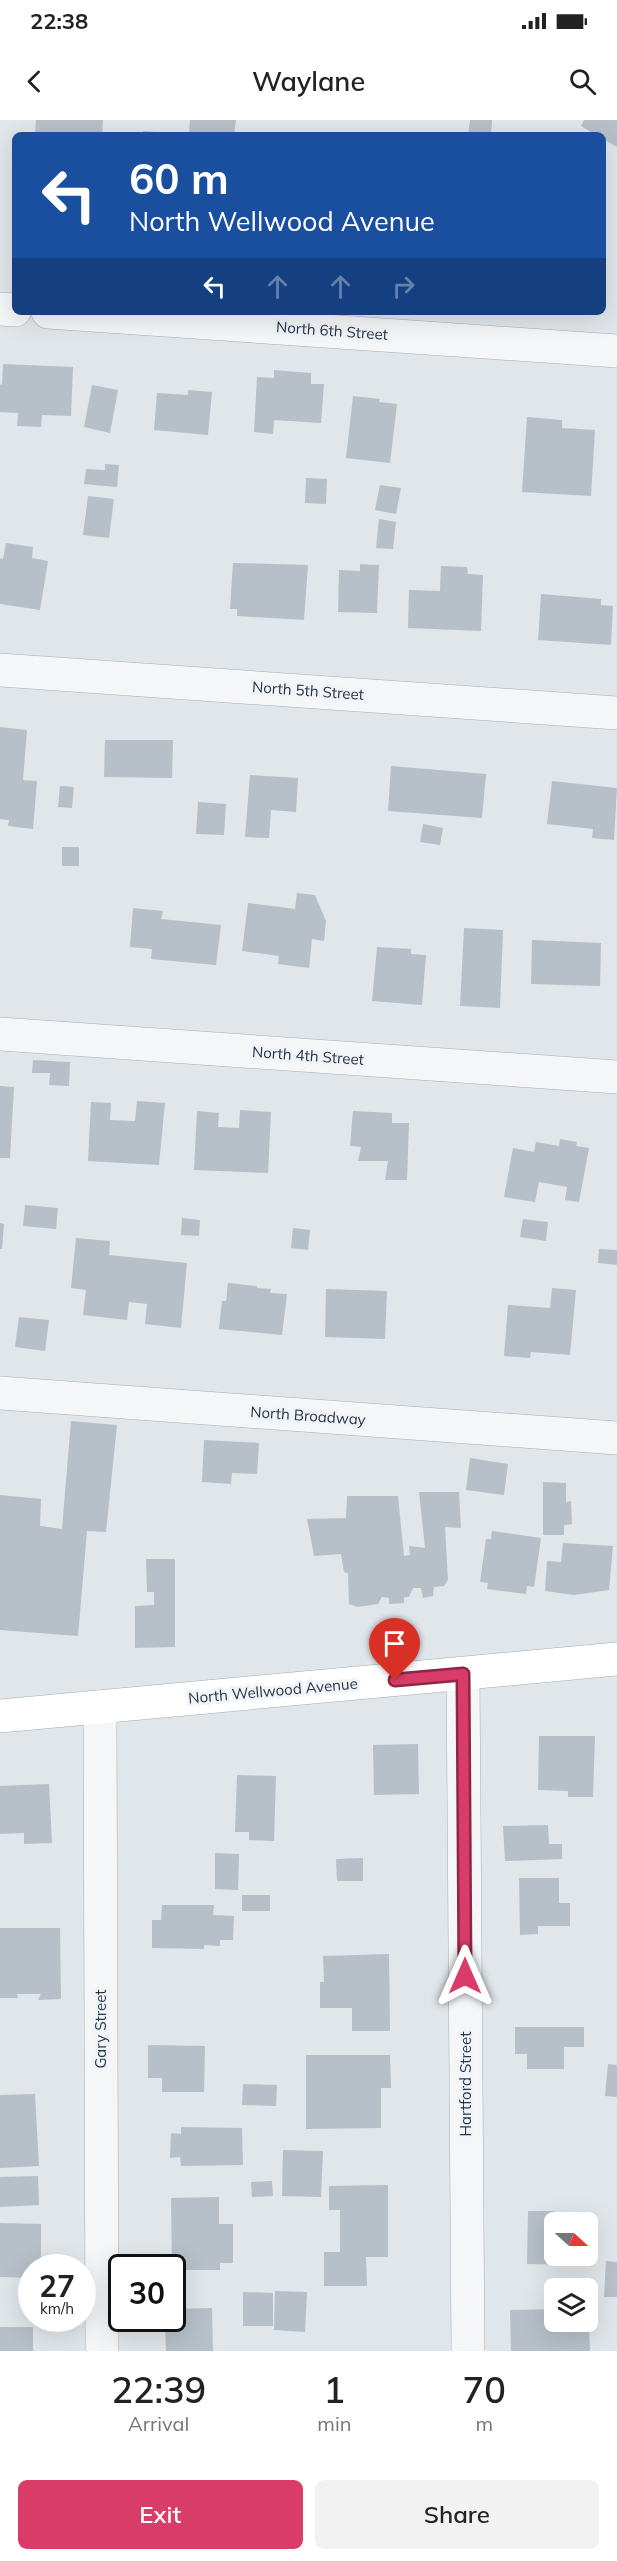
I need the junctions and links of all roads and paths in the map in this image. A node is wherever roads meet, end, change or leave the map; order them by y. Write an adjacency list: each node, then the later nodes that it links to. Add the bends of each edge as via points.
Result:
1 (92, 315): 2 (street, North 6th Street)
2 (617, 351)
3 (0, 670): 4 (street, North 5th Street)
4 (617, 713)
5 (0, 1034): 6 (street, North 4th Street)
6 (617, 1077)
7 (0, 1393): 8 (street, North Broadway)
8 (617, 1438)
9 (617, 1659): 10 (main road, North Wellwood Avenue)
10 (463, 1674): 11 (main road, North Wellwood Avenue); 14 (street, Hartford Street)
11 (100, 1707): 12 (main road, North Wellwood Avenue); 13 (street, Gary Street)
12 (0, 1716)
13 (102, 2351)
14 (468, 2351)

